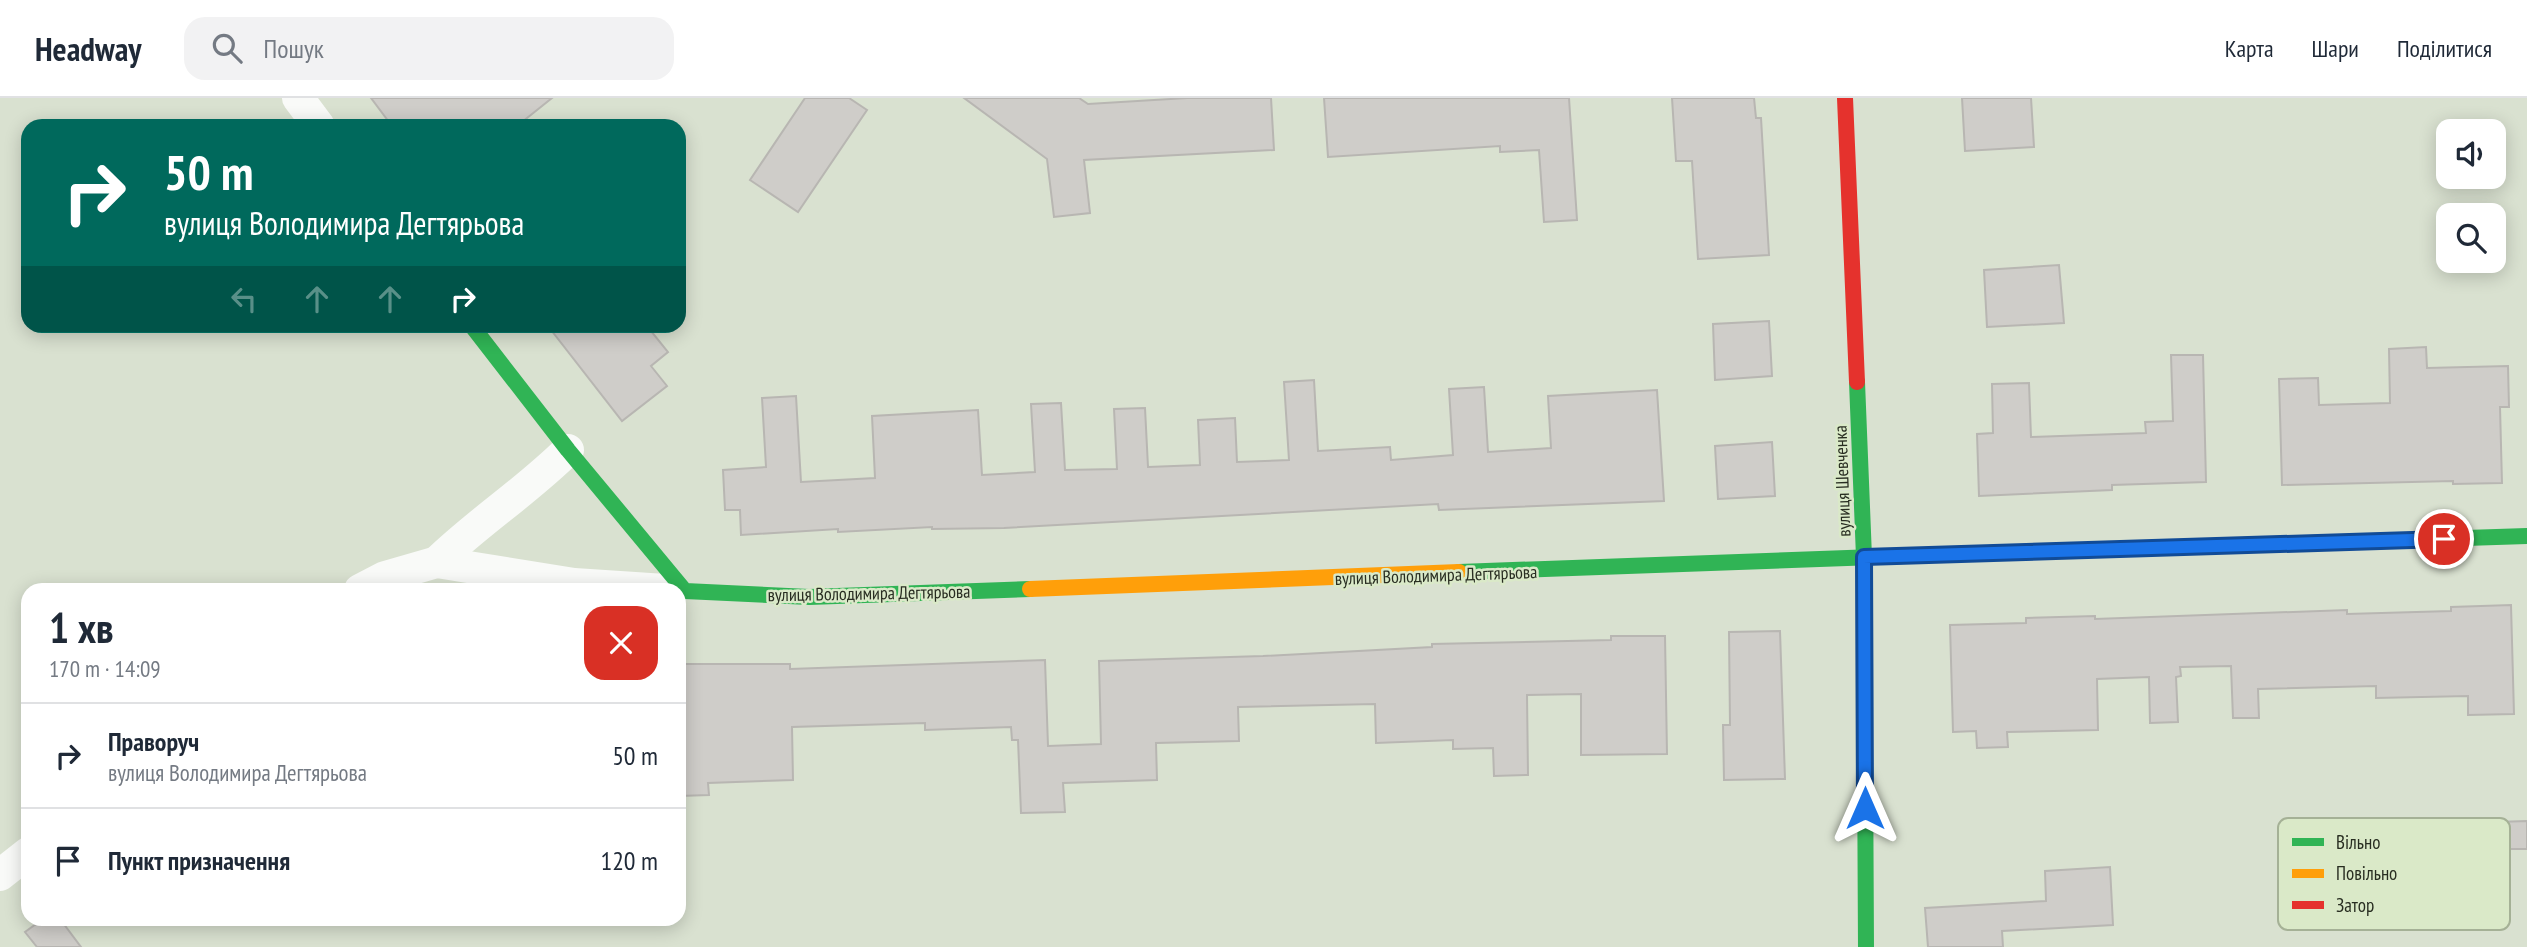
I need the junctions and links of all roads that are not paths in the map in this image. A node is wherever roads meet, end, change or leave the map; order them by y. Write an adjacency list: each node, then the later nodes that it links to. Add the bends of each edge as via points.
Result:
1 (298, 98): 3 (street)
2 (1846, 98): 7 (street, вулиця Шевченка)
3 (314, 119)
4 (477, 333): 5 (street)
5 (568, 450): 8 (street, via 541,478); 11 (street)
6 (2527, 537): 7 (street, вулиця Володимира Дегтярьова)
7 (1864, 557): 12 (street, вулиця Володимира Дегтярьова, via 822,596); 15 (street, вулиця Шевченка)
8 (437, 562): 9 (street); 10 (street)
9 (373, 583)
10 (568, 583)
11 (671, 583)
12 (686, 590)
13 (21, 858): 14 (street)
14 (0, 875)
15 (1866, 947)

